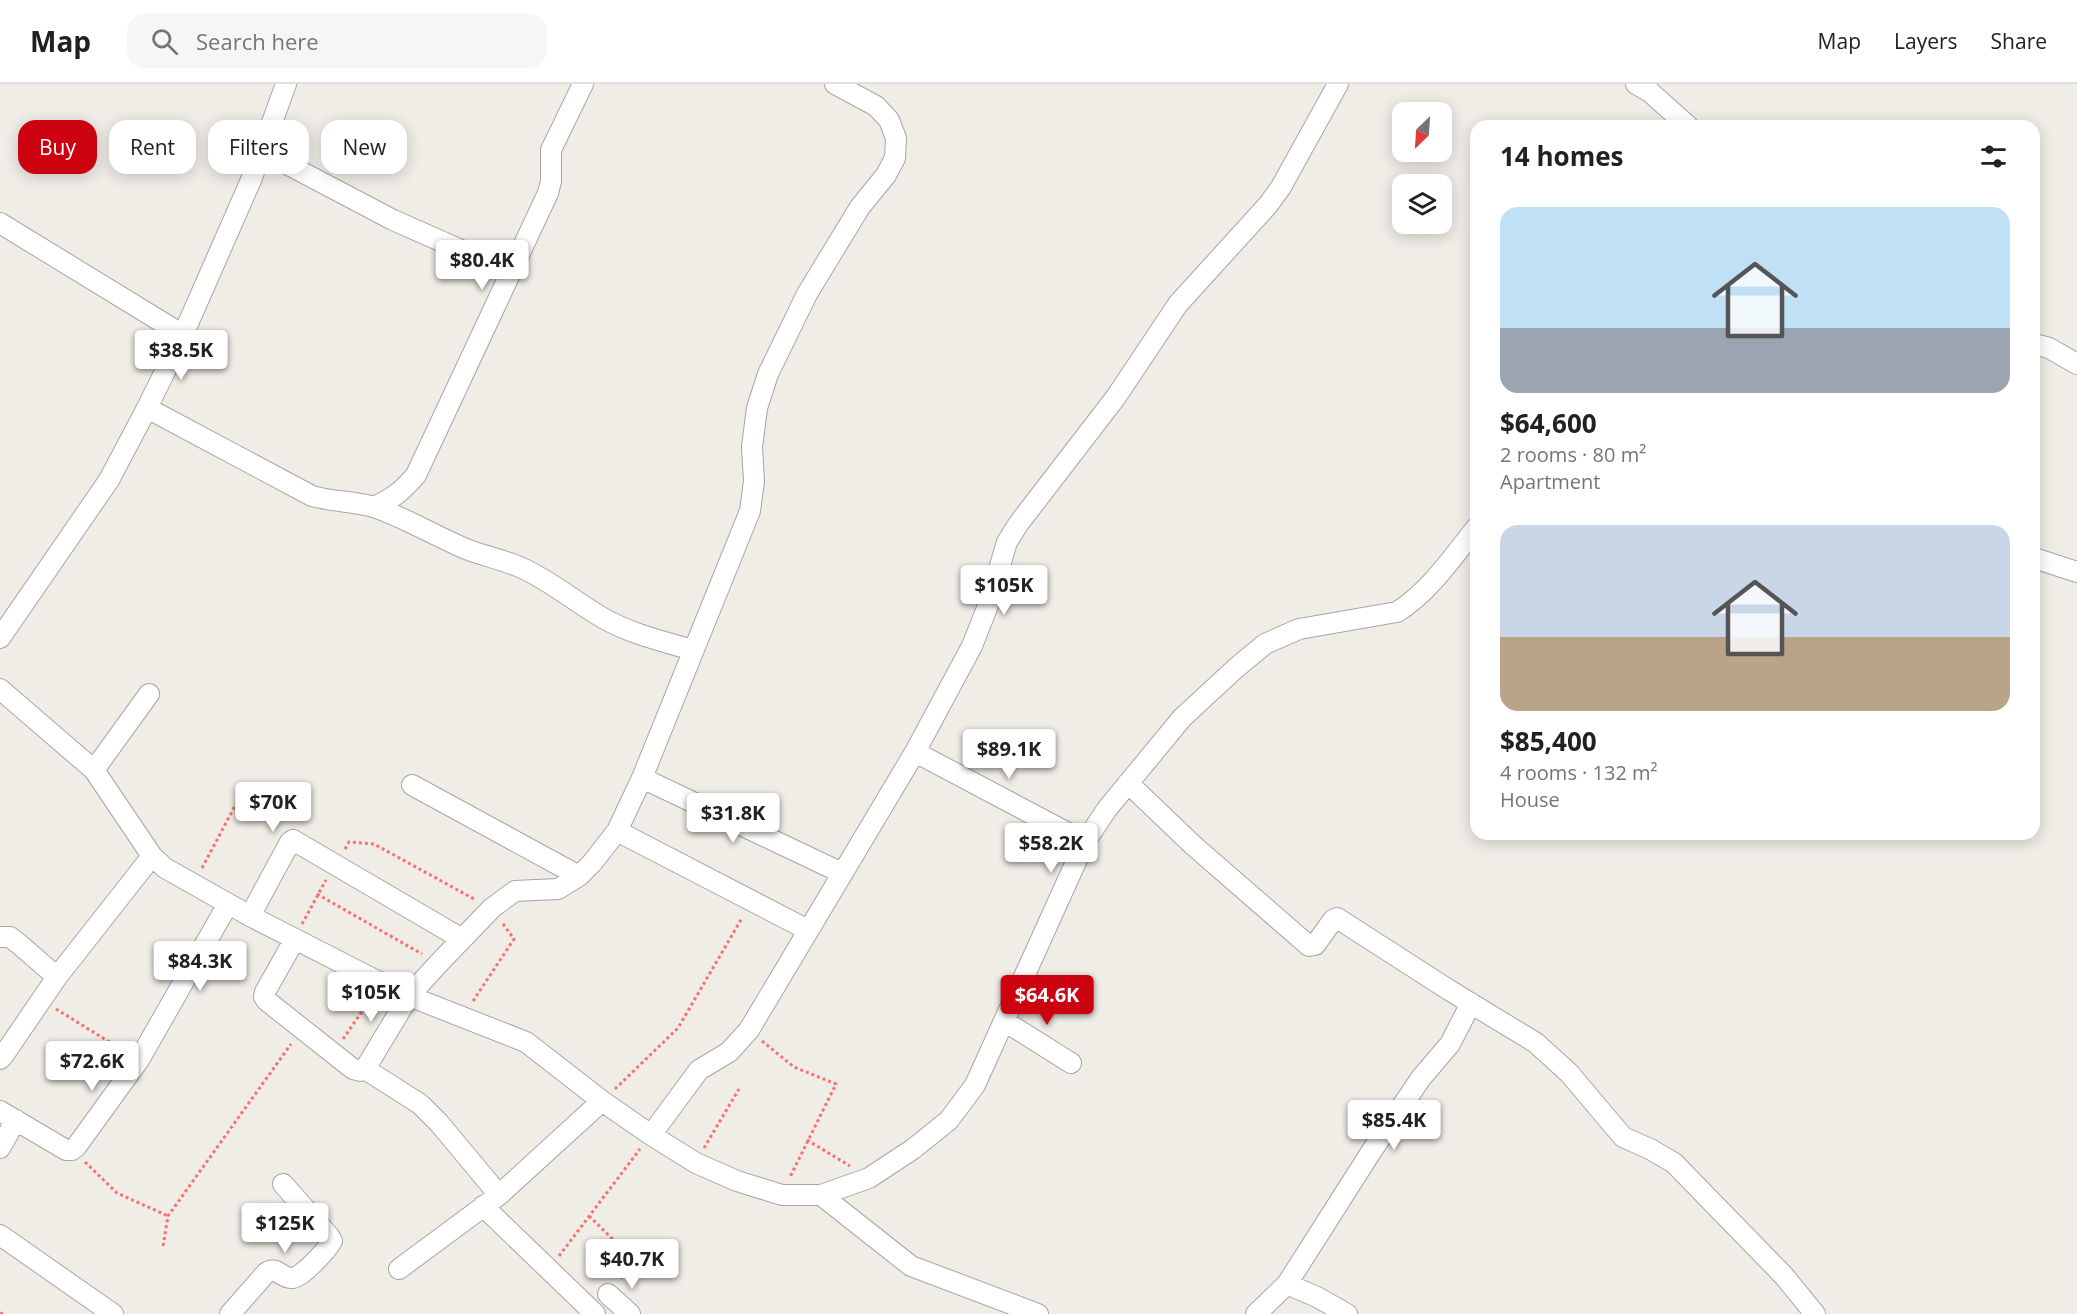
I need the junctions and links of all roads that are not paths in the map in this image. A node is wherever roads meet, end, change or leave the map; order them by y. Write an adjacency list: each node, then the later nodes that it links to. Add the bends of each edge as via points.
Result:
1 (286, 84): 6 (street)
2 (583, 84): 11 (street, via 554,139 548,193)
3 (835, 84): 21 (street, via 876,106 889,120 896,138 895,158 807,294 768,374 757,408 750,511)
4 (1338, 84): 24 (street, via 1268,205 1178,304 1116,397 1019,523 1007,542 972,646)
5 (1647, 87): 7 (street)
6 (273, 120)
7 (1682, 120)
8 (252, 174): 12 (street)
9 (306, 174): 11 (street, via 393,220)
10 (0, 223): 12 (street)
11 (511, 272): 16 (street, via 416,475 391,500)
12 (183, 335): 15 (street)
13 (2040, 346): 14 (street)
14 (2077, 364)
15 (147, 408): 16 (street, via 312,496); 20 (street, via 109,480)
16 (374, 507): 21 (street, via 467,549 522,568 622,627)
17 (1470, 535): 27 (street, via 1426,588 1396,612 1299,629 1265,644 1182,718)
18 (2040, 560): 19 (street)
19 (2077, 572)
20 (0, 638)
21 (693, 650): 26 (street)
22 (0, 689): 25 (street)
23 (149, 694): 25 (street)
24 (915, 752): 30 (street); 32 (street)
25 (94, 770): 31 (street)
26 (642, 778): 29 (street); 32 (street)
27 (1128, 783): 30 (street); 42 (street, via 1310,946 1337,918)
28 (412, 785): 33 (street)
29 (617, 831): 33 (street); 36 (street)
30 (1085, 842): 43 (street)
31 (152, 856): 34 (street, via 165,868); 40 (street)
32 (842, 873): 36 (street)
33 (579, 876): 39 (street, via 558,889 515,891)
34 (228, 904): 35 (street); 48 (street, via 139,1060 76,1147 66,1150)
35 (250, 916): 38 (street); 39 (street, via 293,840)
36 (808, 930): 49 (street, via 749,1030 729,1052 699,1070)
37 (0, 937): 40 (street, via 20,944)
38 (295, 939): 41 (street); 46 (street, via 264,997 354,1069)
39 (462, 939): 41 (street)
40 (57, 977): 44 (street)
41 (409, 996): 46 (street); 47 (street, via 526,1042)
42 (1471, 1004): 56 (street, via 1450,1044 1421,1078); 65 (street, via 1522,1033 1557,1061 1623,1137 1674,1163)
43 (1004, 1021): 45 (street); 52 (street, via 975,1085 949,1120 869,1178)
44 (1, 1060)
45 (1071, 1063)
46 (365, 1069): 53 (street, via 420,1104 439,1123)
47 (602, 1101): 49 (street); 53 (street)
48 (8, 1115): 50 (street)
49 (651, 1135): 52 (street, via 737,1181 782,1195)
50 (0, 1148)
51 (283, 1184): 60 (street, via 332,1241 294,1278 270,1270)
52 (821, 1195): 62 (street, via 911,1266)
53 (491, 1200): 55 (street); 58 (street, via 549,1270)
54 (0, 1235): 59 (street)
55 (399, 1269)
56 (1287, 1284): 63 (street); 64 (street)
57 (608, 1294): 61 (street)
58 (593, 1313)
59 (113, 1314)
60 (230, 1314)
61 (630, 1314)
62 (1038, 1314)
63 (1256, 1314)
64 (1347, 1314)
65 (1815, 1314)

